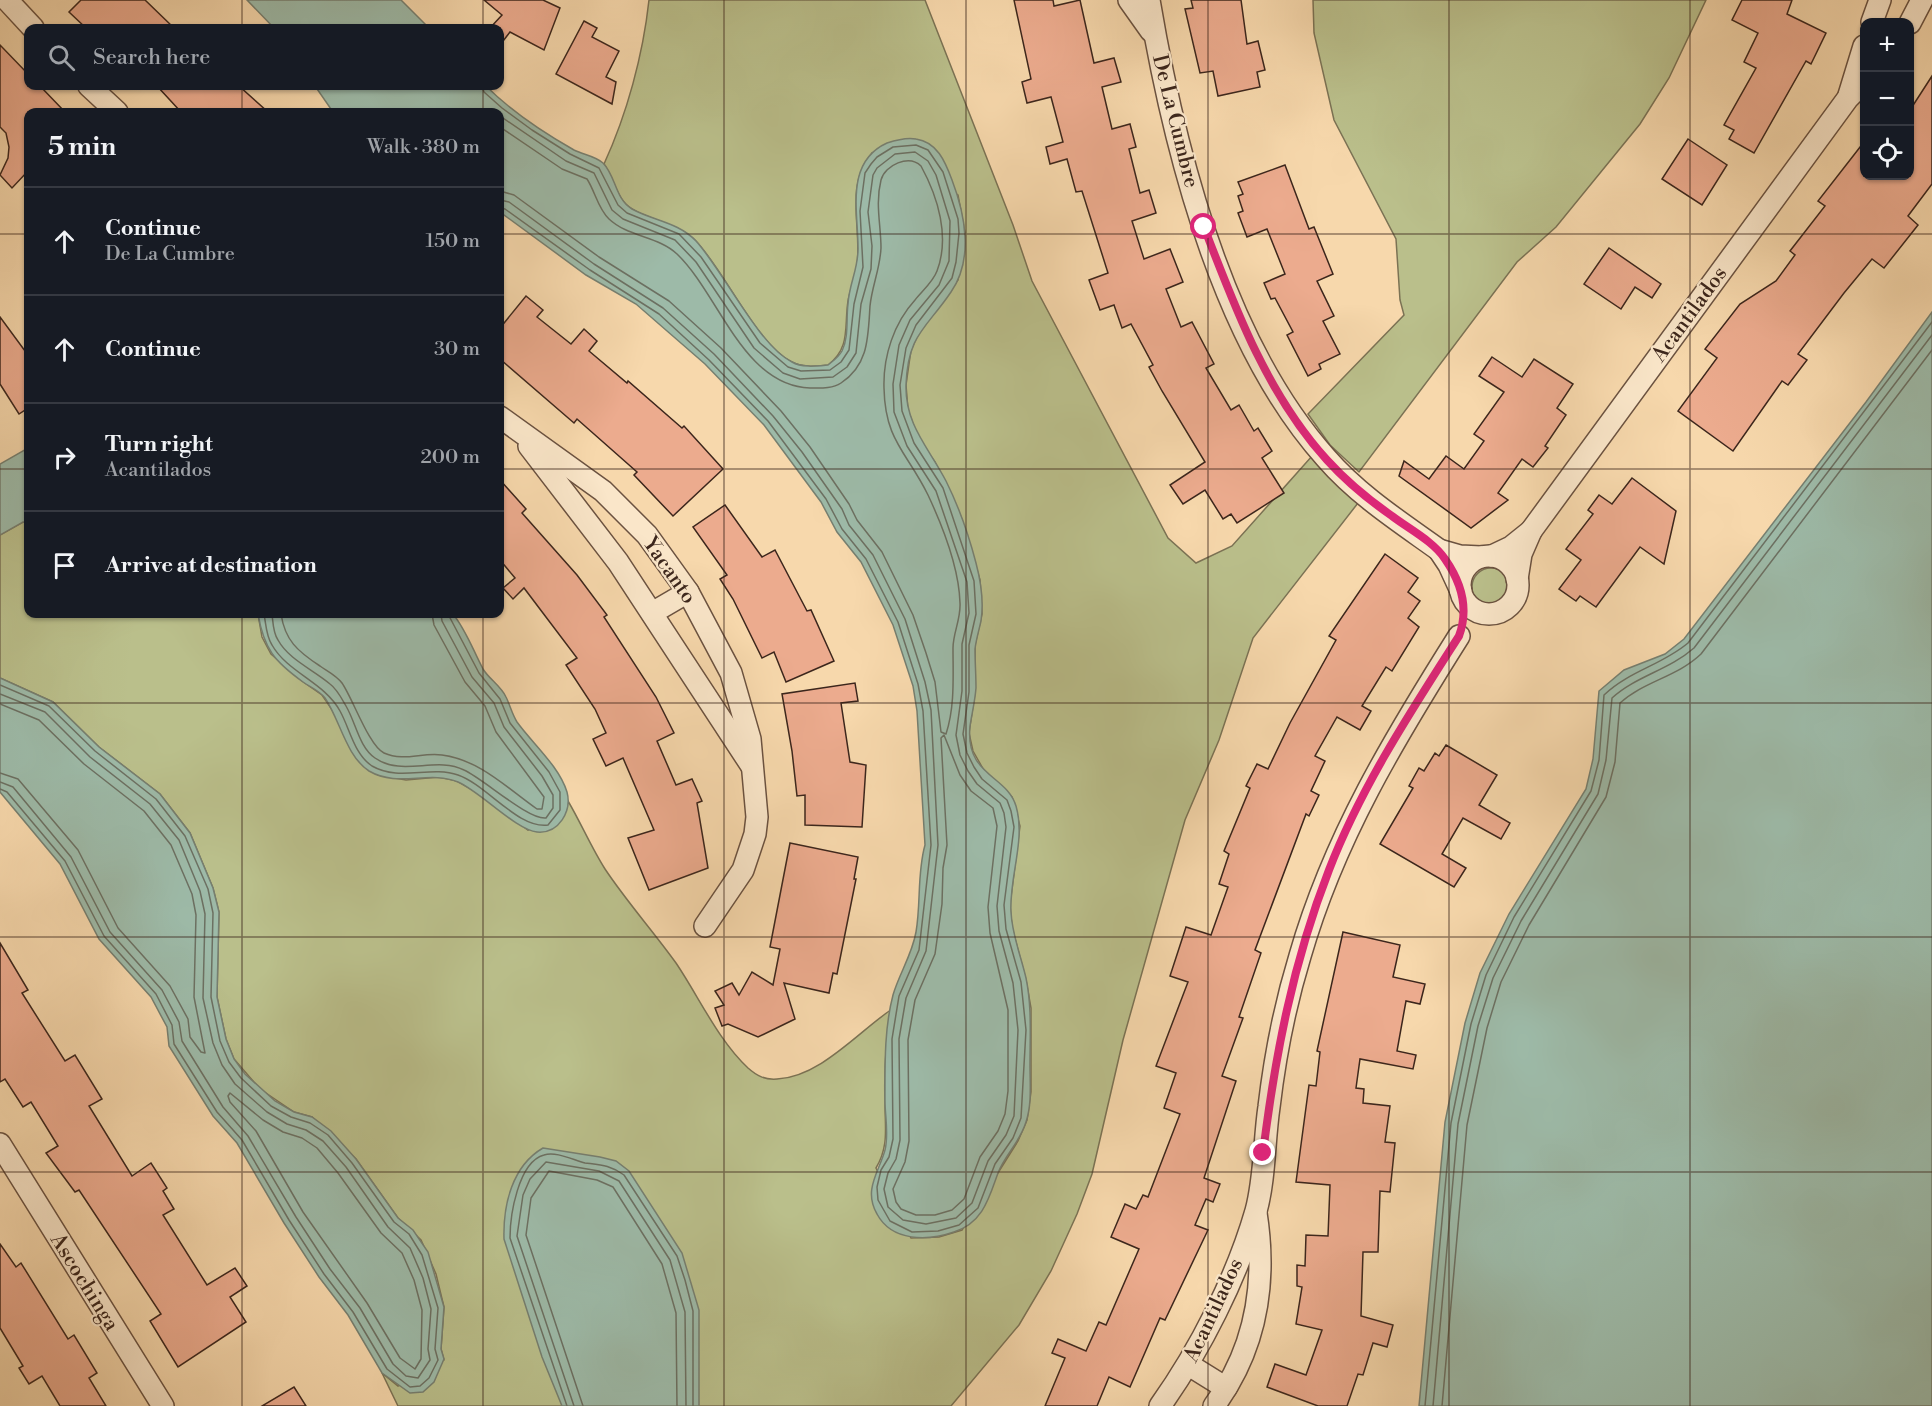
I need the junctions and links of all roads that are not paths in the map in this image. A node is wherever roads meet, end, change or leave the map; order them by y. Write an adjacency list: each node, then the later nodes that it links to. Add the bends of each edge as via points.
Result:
1 (7, 0): 8 (street)
2 (1129, 0): 9 (street, De La Cumbre)
3 (1149, 0): 9 (street, De La Cumbre)
4 (1880, 0): 6 (street)
5 (1922, 0): 7 (street)
6 (1873, 18)
7 (1913, 18)
8 (29, 24)
9 (1155, 36): 17 (street, De La Cumbre, via 1165,93 1204,227 1264,369 1326,459 1354,486)
10 (1860, 59): 13 (street, Acantilados)
11 (1860, 86): 13 (street, Acantilados)
12 (93, 90): 14 (street)
13 (1848, 98): 16 (street, Acantilados)
14 (113, 108)
15 (506, 422): 20 (street, Yacanto, via 603,491 646,535); 22 (street, Yacanto, via 618,562)
16 (1531, 531): 18 (street, via 1511,547); 19 (street, via 1521,554)
17 (1439, 550): 18 (street); 21 (street)
18 (1486, 557): 19 (street, via 1508,563); 21 (street, via 1462,574)
19 (1517, 579): 23 (street, via 1512,603)
20 (688, 592): 22 (street); 25 (street, Yacanto, via 731,673 745,715)
21 (1462, 594): 23 (street, via 1474,610); 24 (street, via 1463,625)
22 (652, 613): 25 (street, Yacanto)
23 (1490, 614): 24 (street)
24 (1459, 636): 28 (street, Acantilados, via 1378,767 1329,869 1312,917 1276,1056)
25 (752, 765): 26 (street, Yacanto, via 757,817 751,850 743,870)
26 (705, 926)
27 (3, 1151): 31 (street, Ascochinga)
28 (1256, 1210): 29 (street, Acantilados, via 1223,1297); 30 (street, Acantilados, via 1262,1247 1257,1309 1248,1342)
29 (1189, 1365): 30 (street); 32 (street, Acantilados)
30 (1226, 1388): 33 (street, Acantilados)
31 (163, 1406)
32 (1160, 1406)
33 (1214, 1406)

